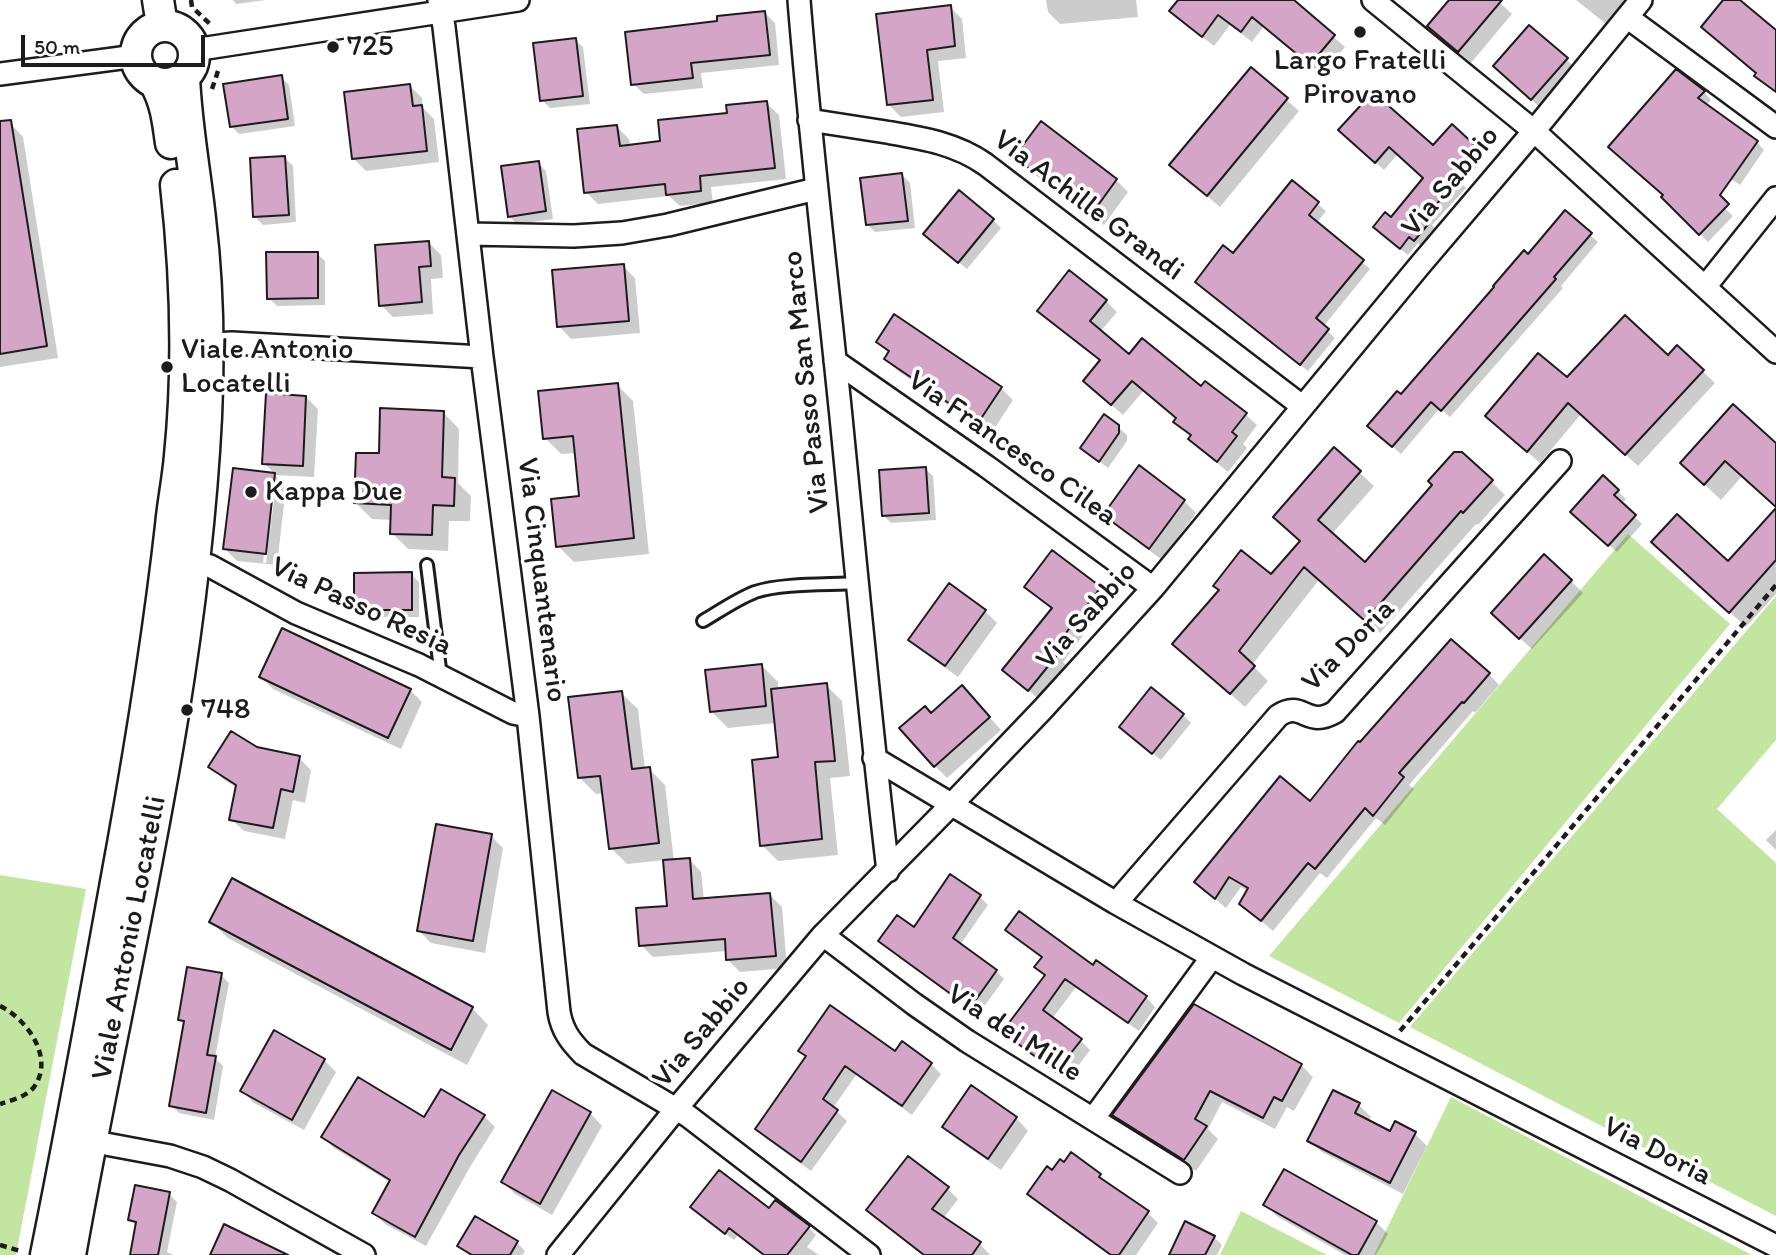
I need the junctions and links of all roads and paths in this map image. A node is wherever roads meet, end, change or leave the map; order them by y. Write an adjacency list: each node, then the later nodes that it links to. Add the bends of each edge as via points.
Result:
1 (519, 0): 5 (street)
2 (799, 0): 12 (street, Via Passo San Marco)
3 (1373, 0): 14 (street)
4 (1641, 0): 7 (street, Via Sabbio)
5 (440, 6): 9 (street); 17 (street, Via Cinquantenario)
6 (160, 13): 8 (street, via 138,42); 9 (street, via 187,35)
7 (1627, 17): 13 (street); 14 (street, Via Sabbio)
8 (136, 56): 10 (street); 11 (street, Viale Antonio Locatelli, via 140,71)
9 (189, 63): 11 (street, via 176,82); 19 (street, Viale Antonio Locatelli, via 185,107 202,233 206,306)
10 (0, 74)
11 (155, 83): 19 (street, Viale Antonio Locatelli, via 166,110 185,300)
12 (809, 120): 15 (street, Via Passo San Marco); 23 (street, Via Achille Grandi, via 928,139 971,155)
13 (1776, 127)
14 (1534, 131): 18 (street); 23 (street, Via Sabbio)
15 (816, 189): 17 (street, via 622,233); 22 (street, Via Passo San Marco)
16 (1776, 198): 18 (street)
17 (468, 234): 21 (street, Via Cinquantenario)
18 (1705, 286): 20 (street)
19 (196, 345): 21 (street, via 232,343); 25 (street, Viale Antonio Locatelli, via 204,445)
20 (1776, 352)
21 (482, 358): 32 (street, Via Cinquantenario)
22 (835, 361): 27 (street, Via Passo San Marco); 29 (street, Via Francesco Cilea)
23 (1302, 406): 29 (street, Via Sabbio)
24 (1560, 461): 36 (street, Via Doria, via 1335,712 1316,719 1295,710 1278,716)
25 (181, 559): 31 (street, Via Passo Resia, via 210,566 296,612); 44 (street, Viale Antonio Locatelli, via 169,739)
26 (427, 565): 31 (lane)
27 (858, 583): 30 (lane, via 757,591); 33 (street, Via Passo San Marco)
28 (1776, 585): 40 (path)
29 (1153, 588): 34 (street, Via Sabbio)
30 (703, 621)
31 (441, 677): 32 (street, Via Passo Resia)
32 (528, 716): 42 (street, Via Cinquantenario, via 563,1029 583,1054)
33 (874, 758): 34 (street); 35 (street, Via Passo San Marco)
34 (952, 804): 35 (street, Via Sabbio); 36 (street, Via Doria)
35 (888, 871): 37 (street, Via Sabbio)
36 (1116, 903): 38 (street, Via Doria)
37 (823, 935): 42 (street, Via Sabbio); 43 (street, Via dei Mille, via 967,1041)
38 (1212, 957): 40 (street, Via Doria); 43 (street)
39 (0, 1006): 41 (path, via 31,1032 42,1059 34,1087)
40 (1386, 1047): 46 (street, Via Doria)
41 (0, 1104)
42 (676, 1109): 50 (street, Via Sabbio); 51 (street, Via Cinquantenario)
43 (1093, 1119): 45 (street, Via dei Mille)
44 (80, 1140): 47 (street, Viale Antonio Locatelli); 48 (street, Viale Antonio Locatelli); 49 (street, via 170,1156 203,1167)
45 (1180, 1173)
46 (1776, 1246)
47 (46, 1255)
48 (70, 1255)
49 (364, 1255)
50 (558, 1255)
51 (869, 1255)

